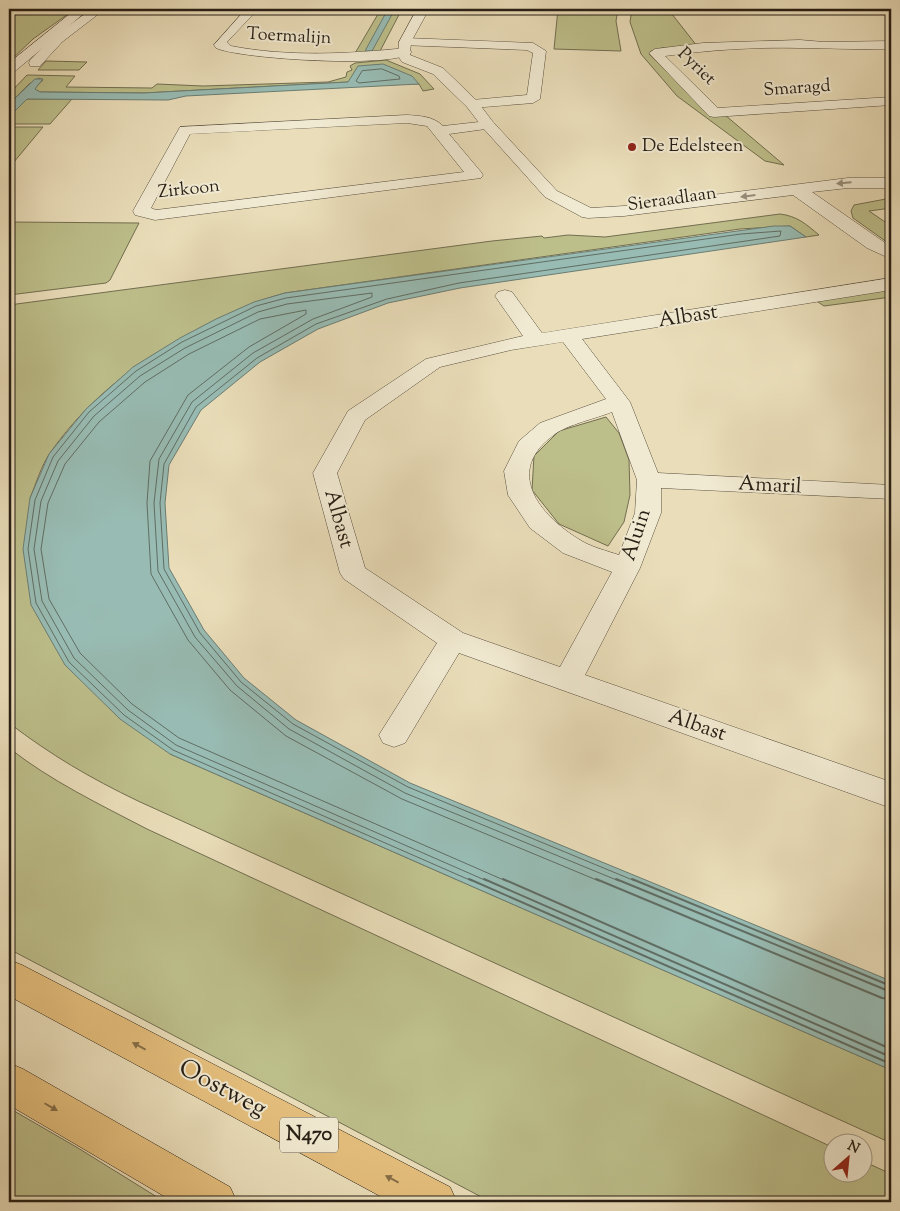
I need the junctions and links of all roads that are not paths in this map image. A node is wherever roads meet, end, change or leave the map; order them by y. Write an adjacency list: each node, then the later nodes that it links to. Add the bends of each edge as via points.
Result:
1 (83, 9): 8 (street)
2 (99, 9): 7 (street, via 58,39)
3 (252, 9): 6 (street, Toermalijn, via 222,41 220,45 224,49 348,57)
4 (423, 9): 6 (street)
5 (891, 45): 11 (street, Pyriet, via 703,47 654,53)
6 (405, 47): 10 (street, Sieraadlaan, via 406,59 438,71); 10 (street, via 529,46 540,51 533,99)
7 (34, 63)
8 (9, 69)
9 (891, 101): 11 (street, Smaragd, via 724,113 714,113)
10 (472, 104): 12 (street, Sieraadlaan)
11 (709, 106)
12 (488, 126): 13 (street); 16 (street, Sieraadlaan)
13 (441, 131): 13 (street, Zirkoon, via 475,175 155,215 141,211 186,130 422,120)
14 (891, 184): 15 (street, Sieraadlaan, one-way to 15, via 848,183); 17 (street, Sieraadlaan, via 864,195)
15 (796, 189): 16 (street, Sieraadlaan, one-way to 16, via 624,211 588,212); 17 (street)
16 (551, 194): 18 (street, Sieraadlaan, via 557,209 576,224)
17 (814, 201): 19 (street, Sieraadlaan); 20 (street, via 872,244)
18 (595, 228)
19 (622, 228)
20 (891, 254)
21 (891, 284): 23 (street, Albast)
22 (505, 296): 24 (street)
23 (570, 336): 24 (street, Albast); 25 (street, Aluin)
24 (537, 341): 29 (street, Albast, via 433,363 356,416 325,473 353,573)
25 (619, 402): 26 (street, Aluin); 28 (street, via 548,428 527,446 516,471 520,495 538,522 572,547)
26 (649, 480): 27 (street, Amaril); 28 (street, Aluin, via 648,513)
27 (891, 492)
28 (627, 568): 30 (street, Aluin)
29 (453, 640): 30 (street, Albast); 31 (street)
30 (567, 681): 32 (street, Albast)
31 (394, 735)
32 (891, 795)
33 (9, 977): 36 (main road, Oostweg / N470, one-way to 33)
34 (9, 1082): 35 (main road, one-way to 35)
35 (214, 1202)
36 (434, 1202)

